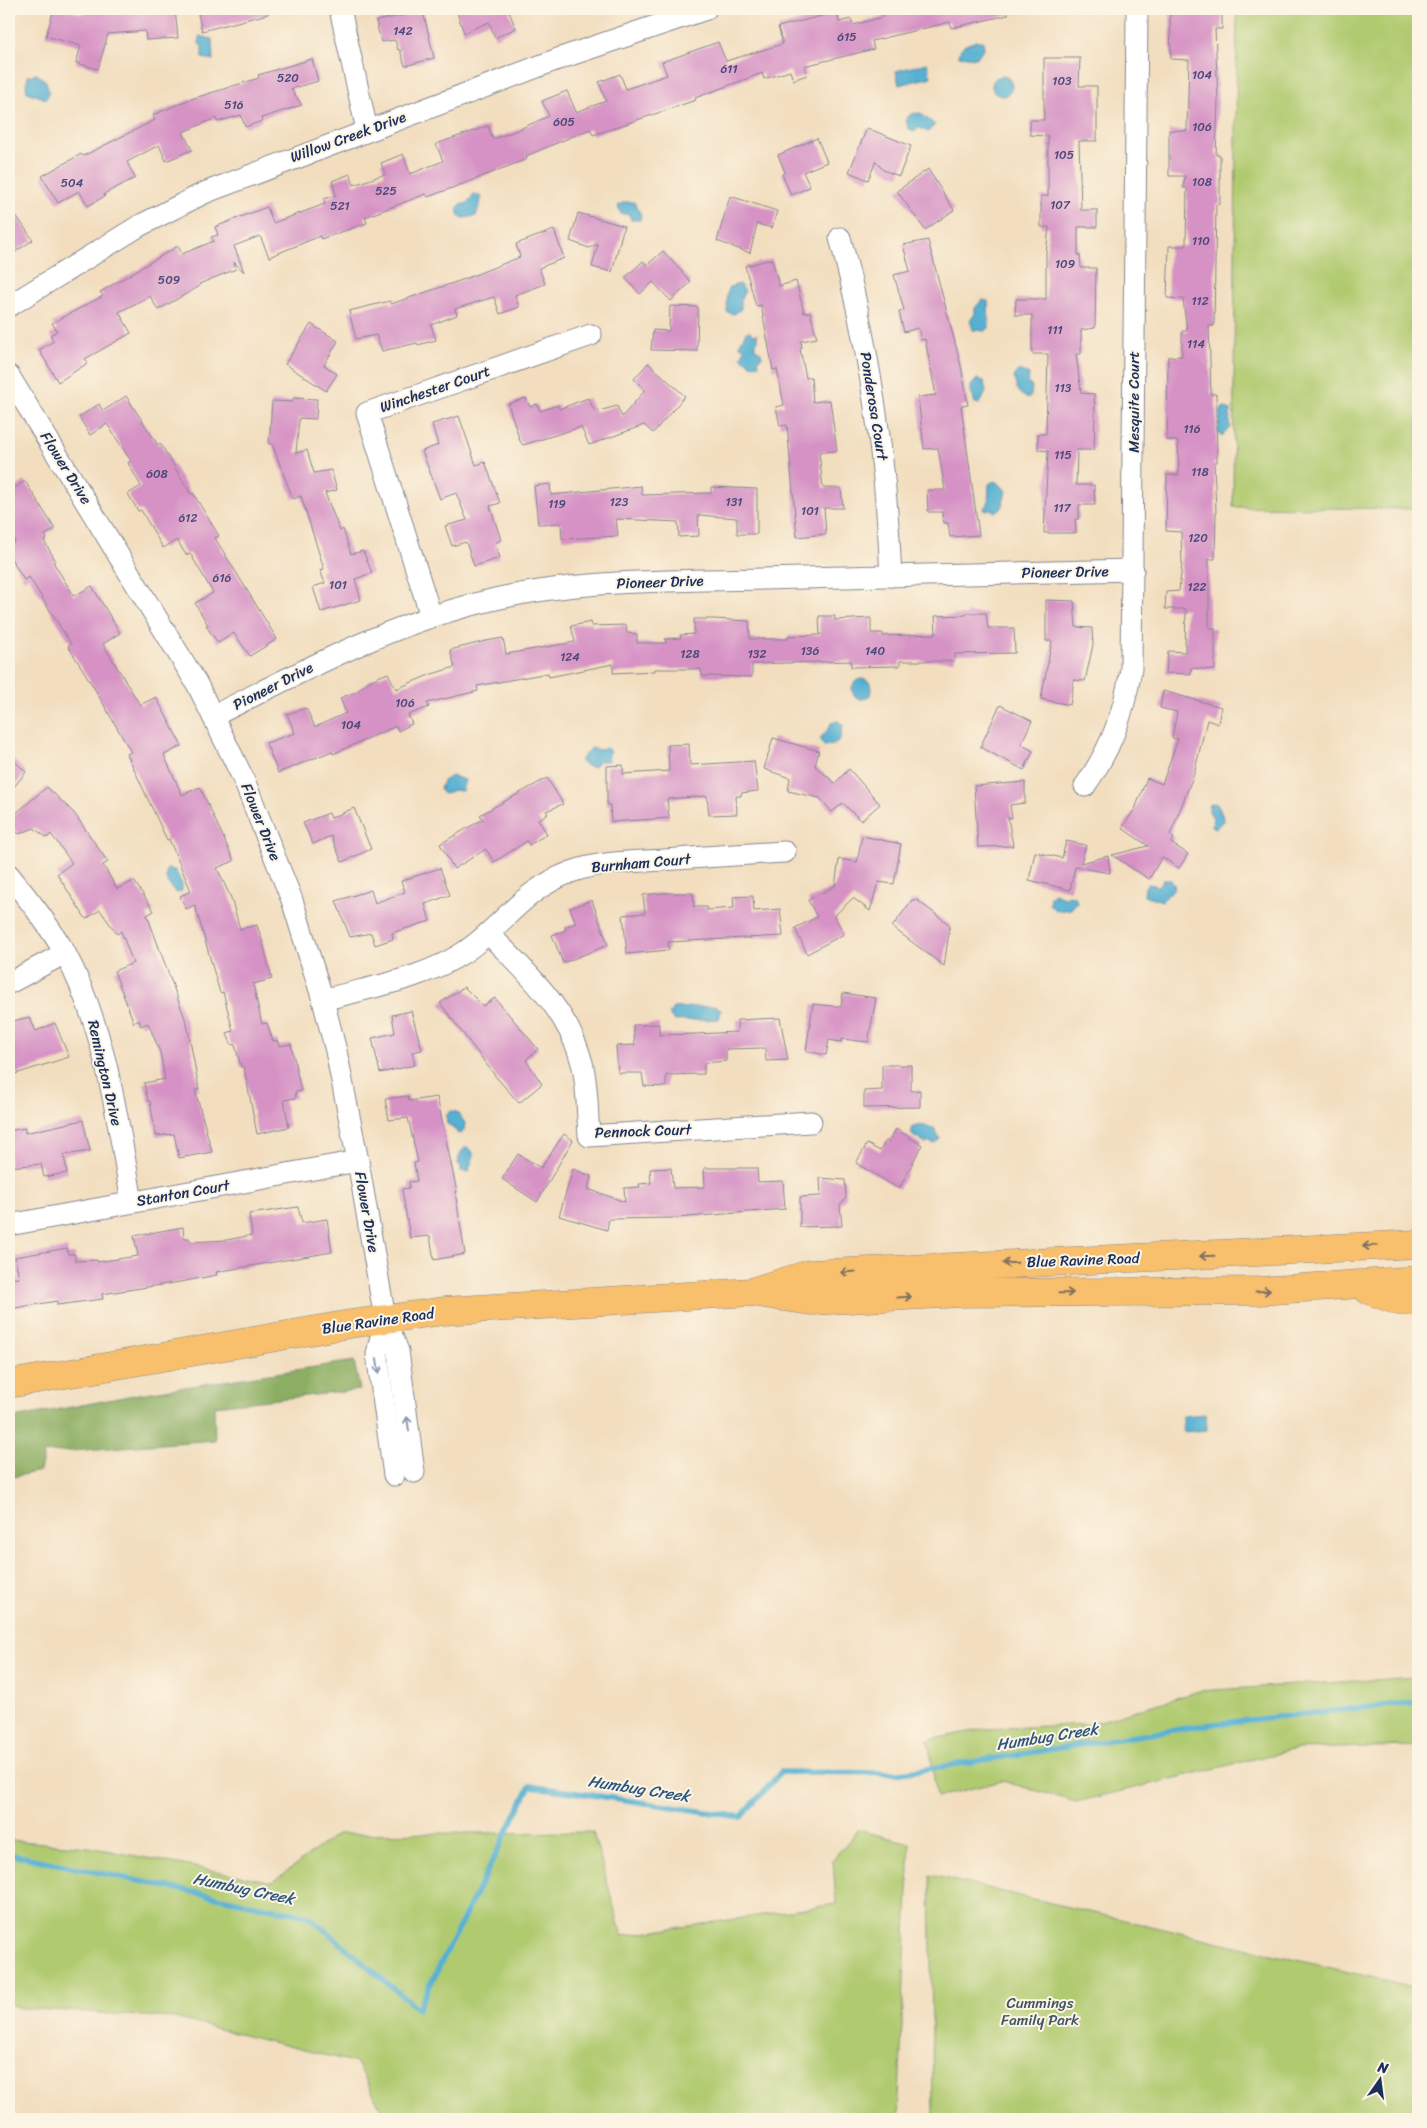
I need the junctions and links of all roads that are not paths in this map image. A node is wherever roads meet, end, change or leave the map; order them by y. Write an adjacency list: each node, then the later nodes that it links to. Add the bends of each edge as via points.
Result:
1 (340, 9): 4 (street)
2 (706, 9): 4 (street, Willow Creek Drive, via 558,59)
3 (1136, 9): 9 (street, Mesquite Court)
4 (367, 130): 6 (street, Willow Creek Drive, via 204,193 139,226)
5 (840, 238): 10 (street, Ponderosa Court, via 870,367 883,462)
6 (9, 306)
7 (591, 334): 11 (street, Winchester Court, via 367,413)
8 (9, 376): 12 (street, Flower Drive, via 171,639)
9 (1132, 570): 10 (street, Pioneer Drive); 13 (street, Mesquite Court, via 1132,669 1127,698 1112,741)
10 (891, 576): 11 (street, Pioneer Drive, via 598,584 534,591)
11 (431, 616): 12 (street, Pioneer Drive, via 339,652)
12 (213, 716): 19 (street, Flower Drive, via 243,778 292,900)
13 (1085, 786)
14 (785, 852): 16 (street, Burnham Court, via 607,863 589,867 540,887)
15 (9, 876): 17 (street, Remington Drive)
16 (488, 933): 19 (street, Burnham Court, via 464,952 432,969); 20 (street, Pennock Court, via 540,987 569,1029 585,1080 589,1136)
17 (65, 953): 18 (street); 22 (street, Remington Drive, via 98,1031 109,1073)
18 (9, 983)
19 (323, 1000): 21 (street, Flower Drive)
20 (811, 1122)
21 (358, 1161): 22 (street, Stanton Court); 29 (street, Flower Drive)
22 (132, 1202): 23 (street, Stanton Court)
23 (9, 1225)
24 (1418, 1244): 27 (main road, Blue Ravine Road, one-way to 27, via 808,1274)
25 (1418, 1280): 26 (main road, Blue Ravine Road)
26 (1357, 1286): 27 (main road, Blue Ravine Road, one-way to 26, via 811,1301 961,1293 1259,1291); 28 (main road, via 1398,1301)
27 (751, 1292): 29 (main road, Blue Ravine Road, via 482,1308)
28 (1418, 1301)
29 (385, 1319): 30 (main road, Blue Ravine Road); 31 (street, Flower Drive, via 398,1351)
30 (9, 1384)
31 (404, 1474)

